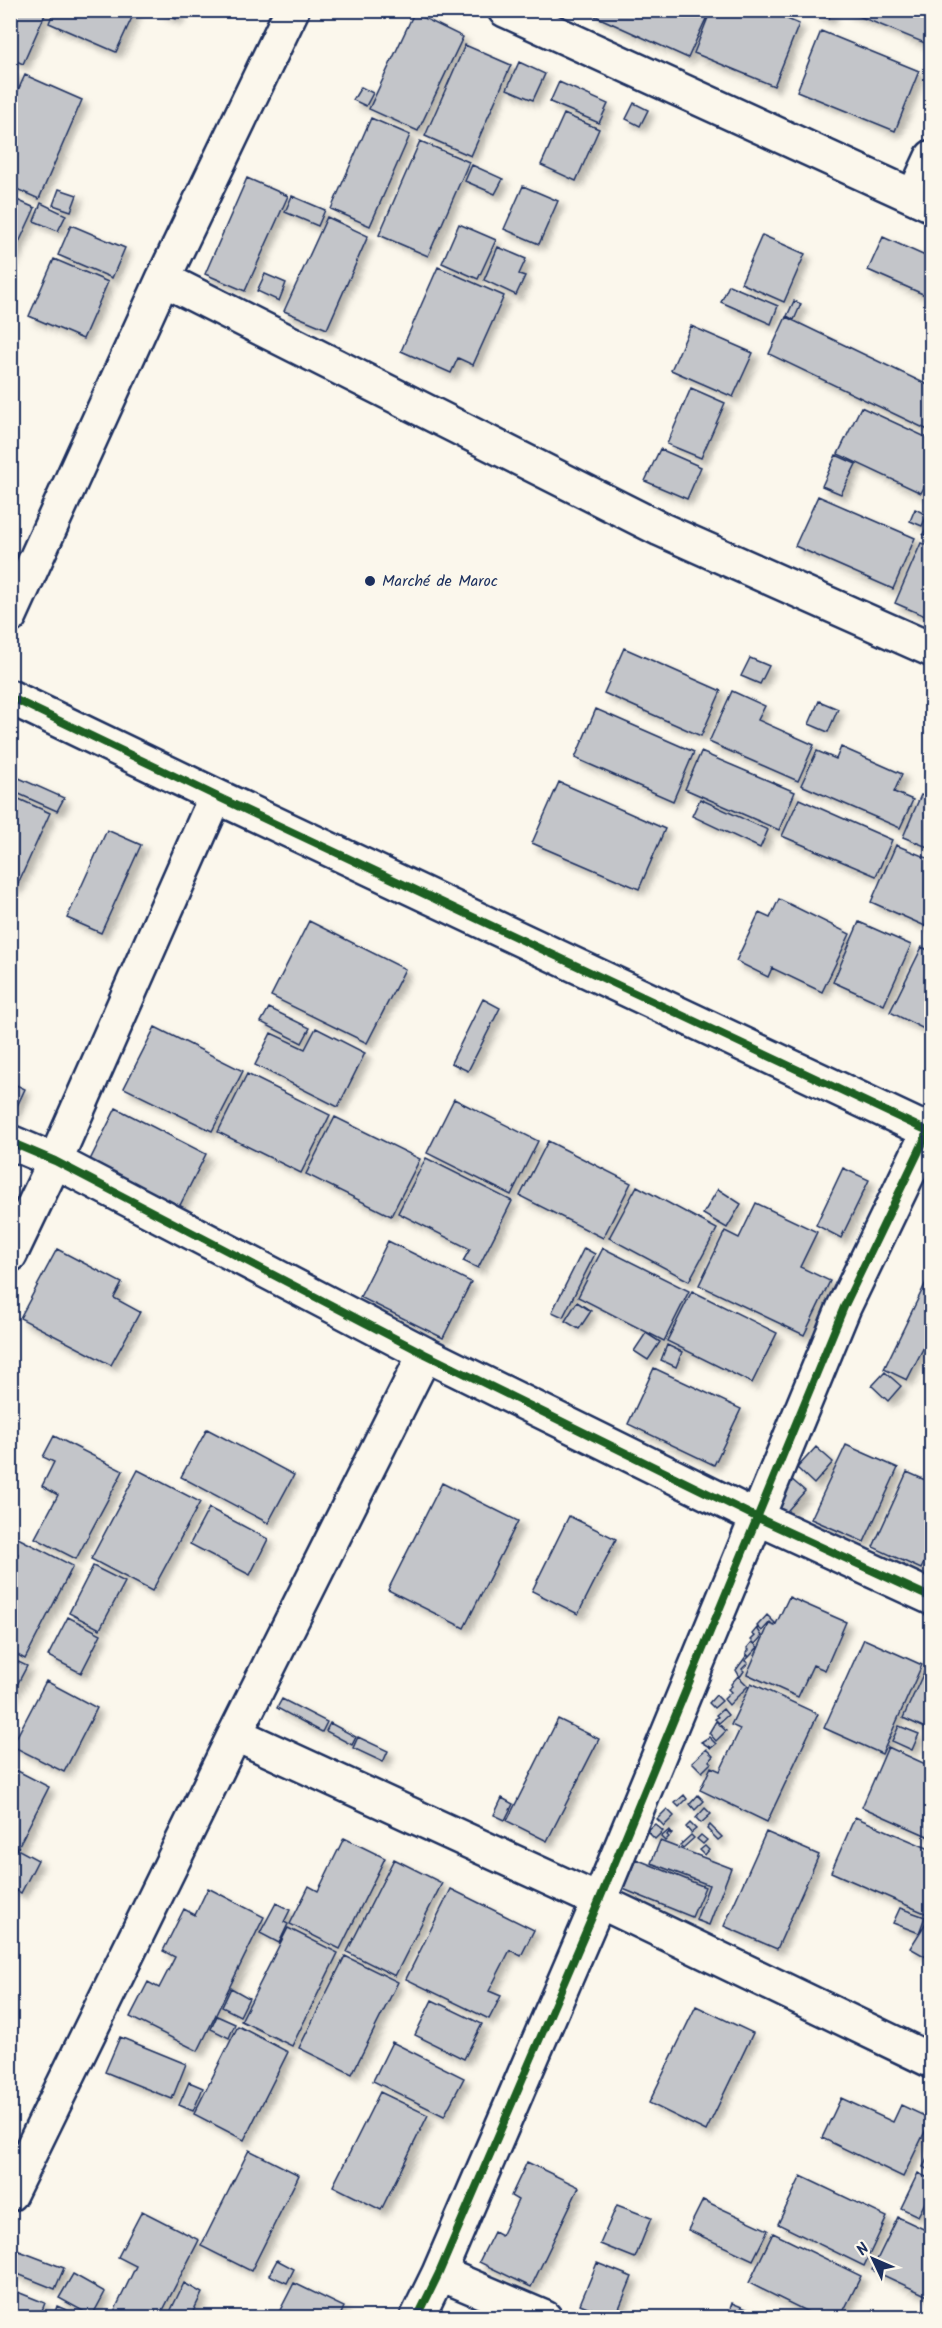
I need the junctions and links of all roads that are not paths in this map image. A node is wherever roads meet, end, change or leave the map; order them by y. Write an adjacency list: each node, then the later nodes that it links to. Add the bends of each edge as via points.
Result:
1 (292, 10): 5 (street)
2 (505, 10): 4 (street)
3 (932, 157): 4 (street)
4 (923, 200)
5 (163, 279): 6 (street); 7 (street, via 660,529)
6 (10, 616)
7 (932, 650)
8 (10, 697): 9 (street)
9 (216, 796): 10 (street); 12 (street)
10 (930, 1129): 15 (street, via 844,1307)
11 (10, 1142): 12 (street)
12 (56, 1161): 13 (street); 14 (street)
13 (10, 1255)
14 (425, 1354): 15 (street); 17 (street)
15 (756, 1517): 16 (street); 18 (street)
16 (932, 1598)
17 (235, 1734): 18 (street); 20 (street)
18 (599, 1901): 19 (street); 21 (street)
19 (932, 2061)
20 (10, 2194)
21 (439, 2274): 22 (street); 23 (street)
22 (417, 2318)
23 (545, 2318)

